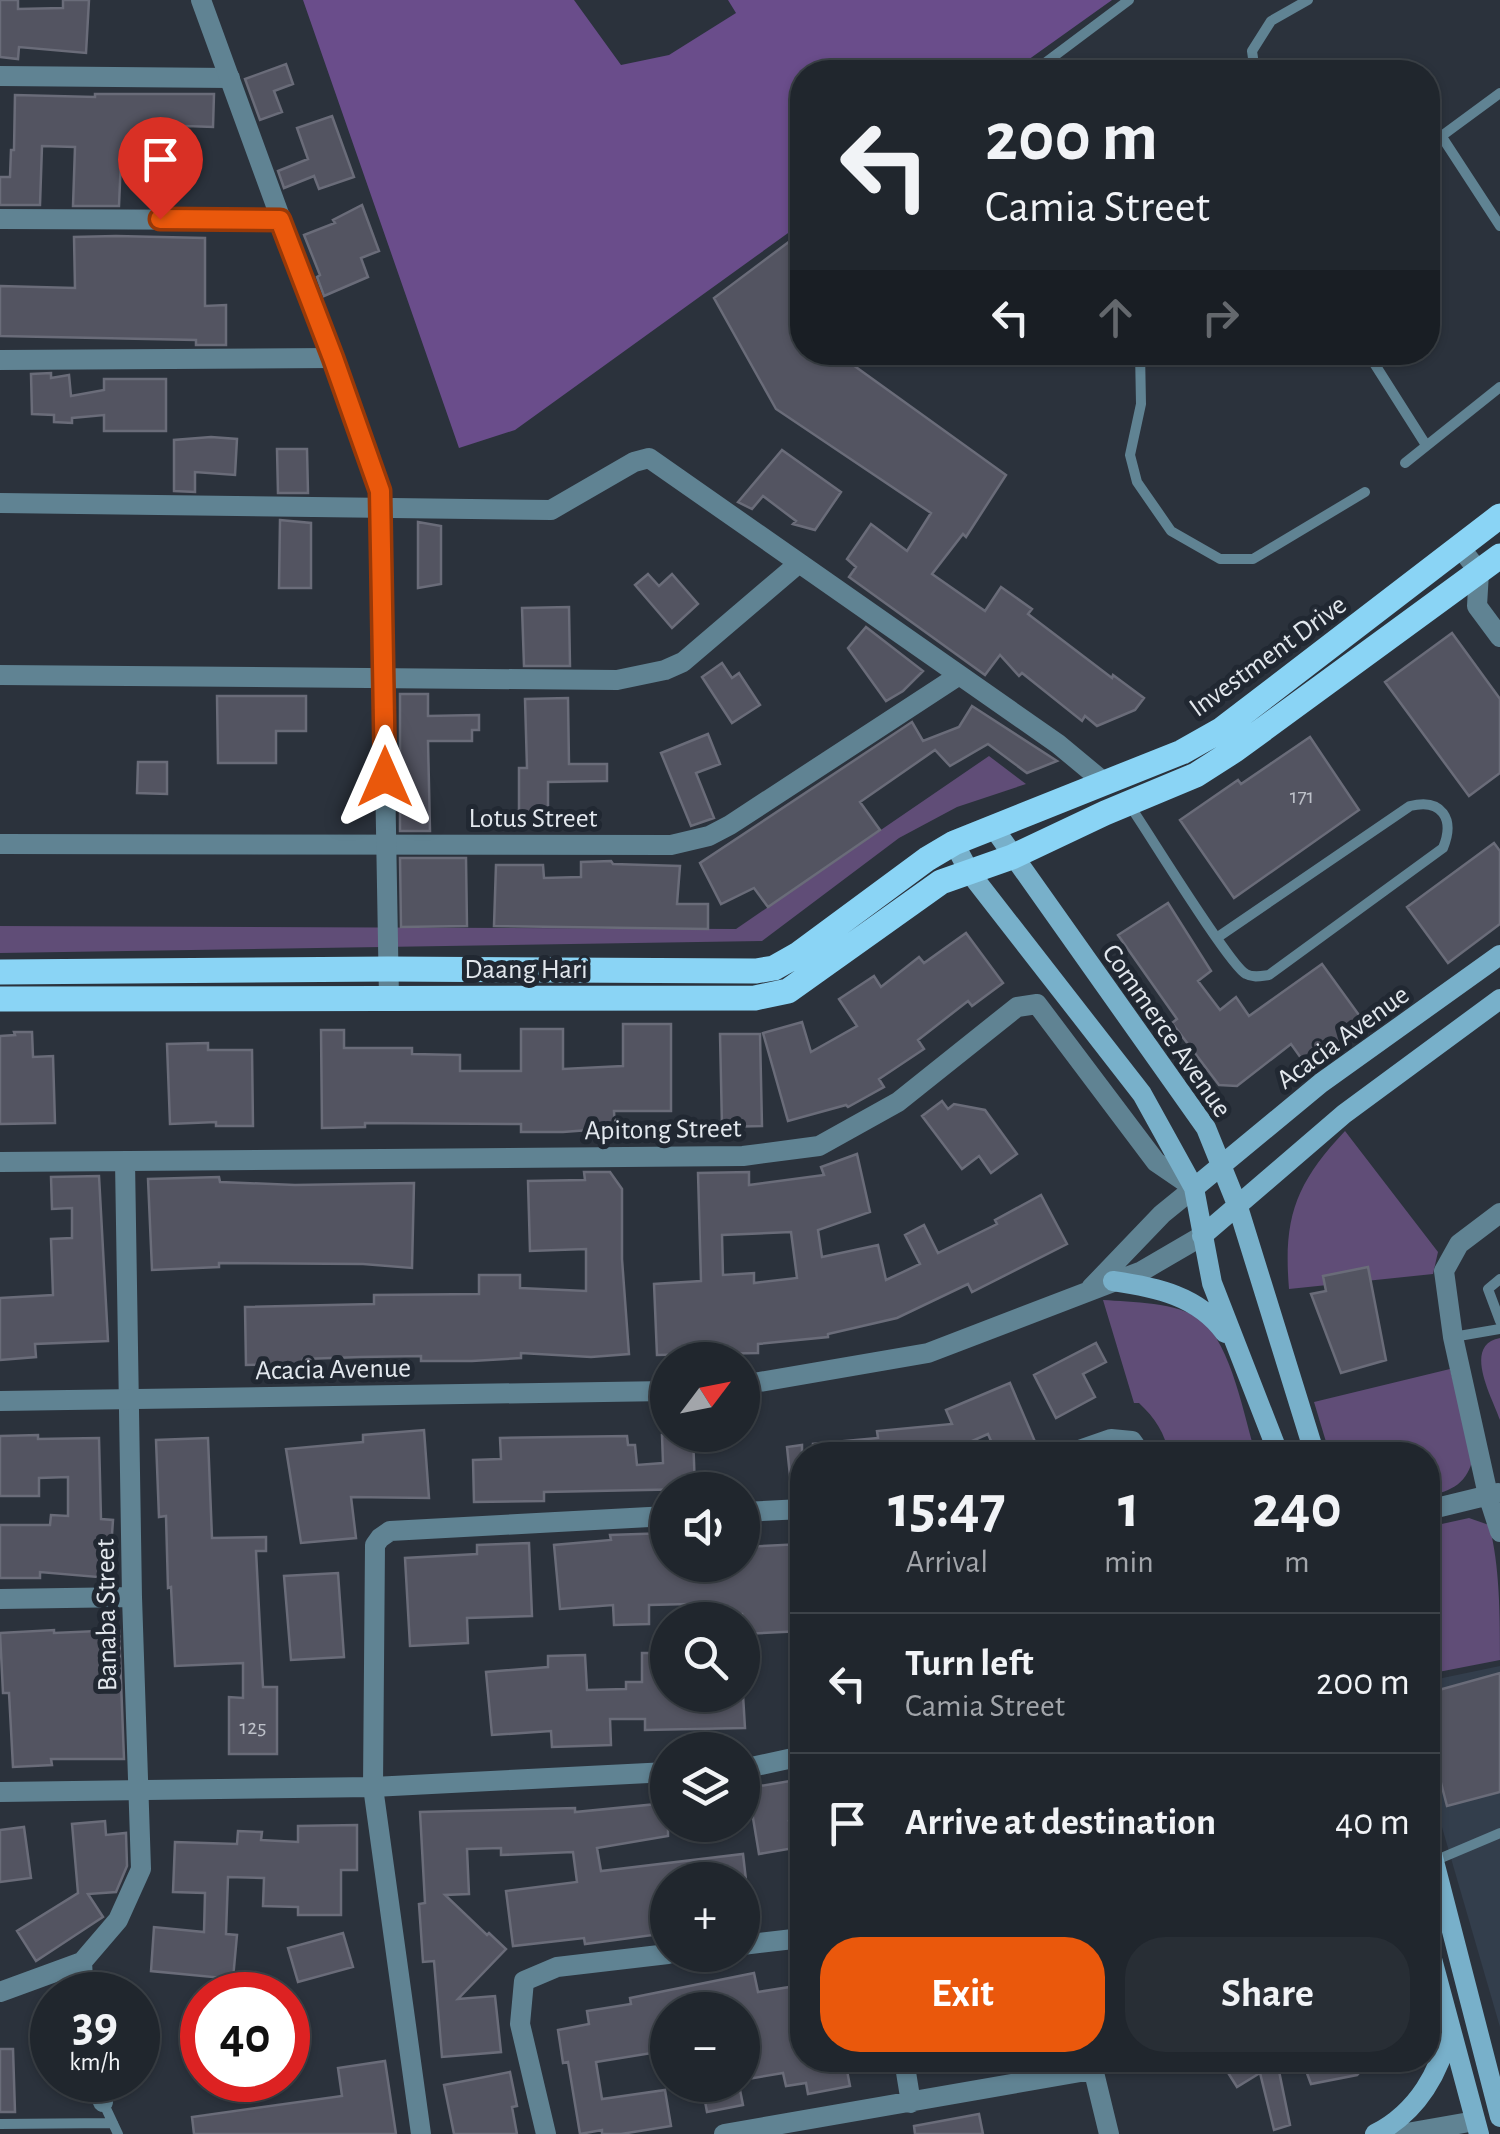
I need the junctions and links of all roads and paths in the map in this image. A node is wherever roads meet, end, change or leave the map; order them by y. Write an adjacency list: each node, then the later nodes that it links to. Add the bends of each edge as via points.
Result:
1 (201, 0): 7 (street)
2 (1129, 0): 4 (lane)
3 (1308, 0): 5 (lane, via 1271,21)
4 (1048, 60)
5 (1253, 60)
6 (0, 76): 7 (street)
7 (230, 78): 11 (street)
8 (1500, 93): 9 (lane)
9 (1442, 137): 12 (lane)
10 (0, 219): 11 (street)
11 (280, 220): 13 (street)
12 (1500, 226)
13 (333, 358): 14 (street); 22 (street, via 376,476)
14 (0, 360)
15 (1140, 365): 20 (lane, via 1141,404 1130,455 1137,482 1172,532 1220,559 1253,559)
16 (1375, 365): 18 (lane)
17 (1500, 387): 18 (lane)
18 (1426, 445): 19 (lane)
19 (1405, 463)
20 (1365, 492)
21 (0, 503): 22 (street)
22 (380, 507): 26 (street, via 551,510 649,458); 34 (street)
23 (1500, 516): 24 (main road, Investment Drive)
24 (1460, 547): 27 (street); 28 (main road, Investment Drive)
25 (1500, 556): 27 (main road, Investment Drive)
26 (798, 564): 33 (street); 34 (street, via 665,670 617,680)
27 (1478, 572): 29 (main road, Investment Drive); 30 (street)
28 (1426, 574): 29 (street); 35 (main road, Investment Drive, via 1222,730)
29 (1444, 597): 30 (street); 36 (main road, Investment Drive, via 1235,750)
30 (1477, 606): 31 (street)
31 (1500, 638)
32 (0, 675): 34 (street)
33 (958, 676): 35 (street); 38 (street, Lotus Street, via 730,825 689,842)
34 (385, 678): 38 (street)
35 (1105, 782): 37 (main road, Investment Drive)
36 (1130, 802): 41 (main road, Investment Drive); 43 (lane)
37 (993, 827): 40 (main road, Daang Hari); 41 (main road, Commerce Avenue)
38 (385, 843): 39 (street, Lotus Street); 45 (street)
39 (0, 844)
40 (954, 844): 42 (main road); 45 (main road, Daang Hari, via 774,968)
41 (1012, 857): 42 (main road, Daang Hari); 52 (main road, Commerce Avenue, via 1206,1128)
42 (970, 873): 48 (main road, Daang Hari, via 941,882 788,991 755,998); 53 (main road, via 1142,1094)
43 (1218, 937): 43 (lane, via 1242,973 1269,975 1442,848 1447,821 1437,806 1410,806)
44 (1500, 956): 52 (main road, Acacia Avenue, via 1321,1083)
45 (388, 969): 46 (main road, Daang Hari); 48 (street)
46 (0, 972)
47 (0, 999): 48 (main road, Daang Hari)
48 (389, 999)
49 (1500, 999): 54 (main road, Acacia Avenue, via 1344,1114)
50 (0, 1162): 51 (street, Apitong Street)
51 (125, 1162): 53 (street, Apitong Street, via 744,1156 819,1146 898,1102 1018,1007 1037,1004 1156,1162); 65 (street, Banaba Street)
52 (1222, 1164): 53 (main road, Acacia Avenue); 54 (main road, Commerce Avenue)
53 (1194, 1188): 56 (main road); 59 (street, Acacia Avenue)
54 (1238, 1207): 56 (main road, Acacia Avenue); 70 (main road, Commerce Avenue)
55 (1500, 1214): 61 (street, via 1459,1244 1444,1271)
56 (1202, 1236): 58 (street, Acacia Avenue); 62 (main road)
57 (1500, 1279): 60 (lane, via 1488,1289)
58 (1112, 1282): 59 (street, Acacia Avenue); 62 (main road, via 1183,1298 1219,1324)
59 (1090, 1289): 63 (street, Acacia Avenue, via 928,1352)
60 (1500, 1325): 61 (lane)
61 (1453, 1337): 71 (street)
62 (1236, 1347): 69 (main road)
63 (760, 1382)
64 (650, 1390): 65 (street, Acacia Avenue)
65 (128, 1398): 66 (street, Acacia Avenue); 77 (street, Banaba Street)
66 (0, 1401)
67 (1105, 1442): 68 (street)
68 (1133, 1442)
69 (1274, 1442)
70 (1311, 1442)
71 (1494, 1494): 72 (street); 76 (street)
72 (1440, 1507)
73 (790, 1510): 74 (street)
74 (760, 1511)
75 (650, 1517): 82 (street, via 390,1531 380,1538)
76 (1500, 1532)
77 (132, 1597): 78 (street); 83 (street, Banaba Street)
78 (0, 1599)
79 (790, 1758): 80 (street)
80 (760, 1764)
81 (650, 1773): 82 (street)
82 (373, 1787): 83 (street); 107 (street)
83 (136, 1788): 84 (street); 91 (street, Banaba Street, via 141,1869 118,1920)
84 (0, 1792)
85 (1500, 1834): 86 (lane)
86 (1440, 1859)
87 (1440, 1884): 103 (main road)
88 (790, 1940): 89 (street)
89 (760, 1944)
90 (650, 1956): 108 (street, via 556,1968 524,1981 520,2024)
91 (82, 1962): 92 (street); 94 (street, Banaba Street)
92 (83, 1972)
93 (1440, 1986): 95 (main road)
94 (0, 1992)
95 (1451, 2024): 96 (main road); 106 (main road)
96 (1440, 2060)
97 (906, 2072): 102 (street)
98 (1058, 2072): 102 (street)
99 (1093, 2072): 110 (street)
100 (1436, 2072): 111 (main road, via 1406,2112)
101 (103, 2102): 105 (lane)
102 (911, 2103): 109 (street)
103 (1500, 2117): 106 (main road)
104 (0, 2124): 105 (lane)
105 (115, 2128)
106 (1477, 2128): 112 (street)
107 (420, 2134)
108 (546, 2134)
109 (724, 2134)
110 (1110, 2134)
111 (1375, 2134)
112 (1402, 2134)

